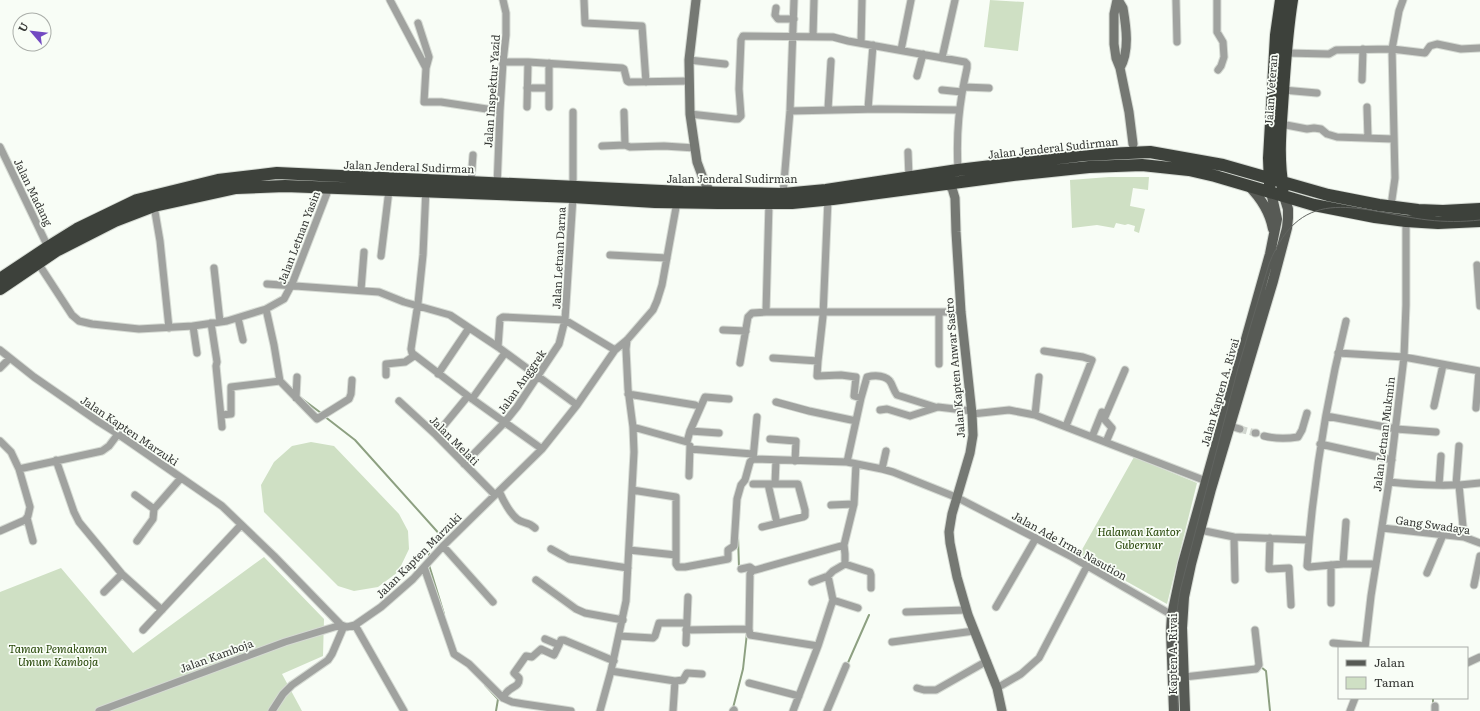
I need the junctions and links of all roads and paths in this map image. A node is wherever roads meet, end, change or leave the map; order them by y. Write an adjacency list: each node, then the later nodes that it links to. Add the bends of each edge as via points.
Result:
1 (390, 0): 39 (street)
2 (503, 0): 35 (street, Jalan Inspektur Yazid, via 506,35)
3 (584, 0): 45 (street, via 585,23 642,26)
4 (696, 0): 33 (street)
5 (794, 0): 17 (street)
6 (814, 0): 21 (street)
7 (862, 0): 24 (street)
8 (911, 0): 29 (street)
9 (955, 0): 32 (street)
10 (1176, 0): 23 (street)
11 (1217, 0): 41 (street, via 1217,32 1223,42 1224,57)
12 (1281, 0): 74 (highway, Jalan Veteran, via 1276,35)
13 (1292, 0): 30 (highway, Jalan Veteran)
14 (1403, 0): 28 (street, via 1398,11)
15 (1117, 1): 19 (street); 20 (street, via 1123,8)
16 (776, 8): 17 (street, via 775,15 778,19)
17 (794, 19): 22 (street)
18 (418, 23): 39 (street, via 428,57)
19 (1114, 29): 20 (street); 40 (street, via 1116,58)
20 (1125, 30): 40 (street, via 1126,52)
21 (813, 36): 22 (street); 24 (street)
22 (792, 37): 60 (street); 63 (street, via 744,36 740,40 741,116 738,119)
23 (1177, 42)
24 (861, 43): 25 (street)
25 (873, 45): 29 (street); 57 (street)
26 (1480, 48): 28 (street, via 1463,50 1437,44 1430,46 1424,53)
27 (1363, 49): 28 (street); 30 (street, via 1336,50 1329,54); 44 (street)
28 (1392, 49): 66 (street)
29 (901, 50): 31 (street)
30 (1286, 52): 51 (highway, Jalan Veteran)
31 (923, 54): 32 (street); 42 (street)
32 (942, 58): 50 (street, via 966,62)
33 (689, 60): 38 (street); 43 (street)
34 (831, 61): 56 (street)
35 (503, 62): 36 (street); 58 (street, Jalan Inspektur Yazid)
36 (528, 62): 37 (street); 46 (street)
37 (549, 63): 45 (street, via 622,68 627,81); 47 (street)
38 (724, 64)
39 (426, 68): 58 (street, via 424,102)
40 (1120, 68): 71 (street)
41 (1218, 70)
42 (917, 76)
43 (689, 80): 45 (street); 63 (street)
44 (1362, 80)
45 (646, 82)
46 (527, 88): 47 (street); 53 (street)
47 (549, 88): 54 (street)
48 (989, 88): 50 (street)
49 (942, 90): 50 (street)
50 (963, 90): 59 (street)
51 (1283, 90): 52 (street); 64 (highway, Jalan Veteran)
52 (1317, 92)
53 (527, 107)
54 (549, 107)
55 (1367, 107): 65 (street)
56 (828, 109): 57 (street); 60 (street)
57 (868, 109): 59 (street)
58 (500, 110): 85 (street, Jalan Inspektur Yazid)
59 (959, 110): 75 (street)
60 (790, 111): 89 (street)
61 (573, 112): 87 (street, Jalan Letnan Darna)
62 (624, 112): 67 (street)
63 (690, 114): 70 (street)
64 (1281, 124): 65 (street, via 1308,130 1321,129 1337,137); 80 (highway, Jalan Veteran, via 1279,160)
65 (1368, 138): 66 (street)
66 (1393, 139): 96 (street, via 1395,178)
67 (625, 145): 68 (street); 70 (street)
68 (602, 146)
69 (0, 147): 101 (street, Jalan Madang)
70 (695, 148): 91 (street, via 704,181)
71 (1129, 148): 74 (highway, via 1174,151 1257,170 1263,168); 75 (highway, Jalan Jenderal Sudirman); 77 (highway, Jalan Jenderal Sudirman, via 1224,165)
72 (908, 152): 76 (street)
73 (473, 155): 79 (street)
74 (1269, 160): 77 (highway, Jalan Veteran)
75 (958, 170): 78 (highway, Jalan Jenderal Sudirman)
76 (909, 178): 78 (highway, Jalan Jenderal Sudirman); 89 (highway, Jalan Jenderal Sudirman)
77 (1270, 178): 80 (highway, Jalan Jenderal Sudirman); 88 (highway, Jalan Veteran)
78 (940, 180): 82 (highway, Jalan Jenderal Sudirman, via 1142,165 1189,170); 92 (highway, Jalan Jenderal Sudirman); 120 (street, Jalan Kapten Anwar Sastro, via 954,192)
79 (471, 181): 83 (highway, Jalan Jenderal Sudirman); 85 (highway, Jalan Jenderal Sudirman)
80 (1282, 181): 90 (highway, Jalan Veteran); 96 (highway, Jalan Jenderal Sudirman, via 1328,195)
81 (371, 183): 83 (highway, Jalan Jenderal Sudirman); 84 (highway, Jalan Jenderal Sudirman); 86 (highway, Jalan Jenderal Sudirman); 101 (highway, Jalan Jenderal Sudirman, via 277,173 218,180 138,200 78,229)
82 (1248, 184): 88 (highway, Jalan Jenderal Sudirman); 100 (main road, via 1266,209 1272,222)
83 (426, 186): 85 (highway, Jalan Jenderal Sudirman); 86 (highway, Jalan Jenderal Sudirman); 114 (street, via 423,255)
84 (329, 188): 95 (highway, Jalan Jenderal Sudirman, via 236,188); 111 (street, Jalan Letnan Yasin)
85 (498, 189): 87 (highway, Jalan Jenderal Sudirman)
86 (389, 190): 104 (street)
87 (573, 192): 91 (highway, Jalan Jenderal Sudirman); 93 (highway, Jalan Jenderal Sudirman); 122 (street, Jalan Letnan Darna)
88 (1271, 192): 90 (highway, Jalan Jenderal Sudirman); 100 (main road, Jalan Kapten A. Rivai, via 1277,219)
89 (783, 194): 91 (highway, Jalan Jenderal Sudirman)
90 (1284, 196): 98 (highway, Jalan Jenderal Sudirman, via 1314,205); 233 (main road, Jalan Kapten A. Rivai, via 1288,218 1273,281 1235,427)
91 (714, 198): 93 (highway, Jalan Jenderal Sudirman); 94 (highway, Jalan Jenderal Sudirman)
92 (828, 199): 94 (highway, Jalan Jenderal Sudirman); 118 (street)
93 (677, 202): 105 (street, Jalan Kapten Marzuki)
94 (769, 203): 117 (street)
95 (154, 206): 106 (highway, Jalan Jenderal Sudirman, via 87,235); 127 (street)
96 (1390, 206): 97 (highway, Jalan Jenderal Sudirman, via 1443,211)
97 (1480, 209)
98 (1406, 221): 99 (highway, Jalan Jenderal Sudirman); 141 (street, Jalan Letnan Mukmin)
99 (1480, 221)
100 (1274, 237): 212 (main road, Jalan Kapten A. Rivai)
101 (48, 247): 109 (highway, Jalan Jenderal Sudirman)
102 (364, 252): 113 (street)
103 (610, 255): 105 (street)
104 (381, 256)
105 (667, 258): 132 (street, Jalan Kapten Marzuki, via 662,285 653,310)
106 (38, 263): 112 (highway, Jalan Jenderal Sudirman); 127 (street, Jalan Letnan Yasin, via 72,316 79,321 139,329)
107 (1476, 265): 115 (street)
108 (214, 268): 124 (street)
109 (0, 279)
110 (268, 284): 111 (street)
111 (292, 286): 113 (street); 116 (street, Jalan Letnan Yasin, via 281,301)
112 (0, 289)
113 (361, 290): 114 (street, via 384,293)
114 (417, 306): 128 (street, via 450,315); 140 (street, via 411,348)
115 (1480, 306)
116 (266, 310): 121 (street, Jalan Letnan Yasin); 158 (street)
117 (766, 312): 118 (street); 130 (street, via 752,313 748,317)
118 (823, 312): 119 (street); 144 (street)
119 (939, 312): 120 (street); 146 (street)
120 (962, 312): 172 (street, Jalan Kapten Anwar Sastro)
121 (238, 318): 124 (street, Jalan Letnan Yasin); 131 (street)
122 (565, 320): 133 (street, via 503,317 500,319); 135 (street); 154 (street, Jalan Anggrek, via 557,348)
123 (1346, 321): 139 (street)
124 (220, 322): 125 (street, Jalan Letnan Yasin)
125 (211, 323): 126 (street, Jalan Letnan Yasin); 174 (street, via 217,362)
126 (193, 326): 127 (street, Jalan Letnan Yasin); 137 (street)
127 (169, 328)
128 (469, 328): 133 (street); 151 (street)
129 (723, 330): 130 (street)
130 (746, 331): 145 (street)
131 (243, 340)
132 (627, 340): 135 (street, Jalan Kapten Marzuki); 159 (street)
133 (498, 347): 138 (street)
134 (0, 350): 142 (street, Jalan Kapten Marzuki)
135 (615, 350): 166 (street, Jalan Kapten Marzuki)
136 (1044, 351): 180 (street, via 1092,360)
137 (197, 353)
138 (505, 353): 154 (street); 160 (street)
139 (1338, 353): 141 (street); 176 (street)
140 (414, 356): 151 (street); 152 (street, via 406,362 386,364)
141 (1404, 357): 147 (street); 183 (street, Jalan Letnan Mukmin)
142 (10, 358): 148 (street); 187 (street, Jalan Kapten Marzuki)
143 (773, 358): 144 (street)
144 (818, 362): 162 (street, via 817,376 856,377 854,396)
145 (740, 363)
146 (939, 364)
147 (1443, 365): 150 (street); 168 (street)
148 (0, 368)
149 (1125, 370): 193 (street, via 1104,419 1112,428)
150 (1479, 371): 170 (street)
151 (438, 374): 160 (street)
152 (386, 375)
153 (298, 377): 161 (street)
154 (537, 377): 166 (street); 179 (street, Jalan Anggrek, via 518,407)
155 (1038, 377): 175 (street)
156 (352, 380): 161 (street, via 349,399 320,419)
157 (1116, 380): 189 (street)
158 (280, 381): 161 (street); 174 (street, via 232,387 231,414)
159 (628, 394): 167 (street); 182 (street)
160 (470, 397): 179 (street); 188 (street)
161 (296, 398)
162 (861, 398): 169 (street, via 867,378 878,376 888,380 897,394); 178 (street)
163 (729, 399): 184 (street, via 705,397)
164 (398, 401): 188 (street, Jalan Melati)
165 (776, 402): 178 (street)
166 (577, 405): 197 (street, Jalan Kapten Marzuki)
167 (695, 406)
168 (1434, 406)
169 (935, 407): 171 (street, via 910,416 887,409); 172 (street)
170 (1476, 408)
171 (880, 410)
172 (972, 412): 175 (street, via 1009,410); 222 (street, Jalan Kapten Anwar Sastro, via 972,442)
173 (1307, 414): 190 (street, via 1298,436 1285,439)
174 (220, 415): 181 (street)
175 (1035, 415): 180 (street)
176 (1326, 416): 183 (street); 194 (street)
177 (757, 417): 199 (street)
178 (856, 421): 205 (street)
179 (504, 423): 197 (street); 206 (street, Jalan Anggrek)
180 (1066, 426): 189 (street)
181 (222, 427)
182 (633, 427): 195 (street, Jalan Ade Irma Nasution); 219 (street)
183 (1396, 428): 185 (street); 203 (street, Jalan Letnan Mukmin)
184 (690, 431): 186 (street); 195 (street)
185 (1436, 432)
186 (719, 433)
187 (118, 434): 201 (street, via 104,450); 211 (street, Jalan Kapten Marzuki)
188 (436, 435): 206 (street, Jalan Melati)
189 (1092, 436): 193 (street)
190 (1264, 436)
191 (770, 439): 204 (street, via 796,441)
192 (0, 441): 208 (street, via 10,452)
193 (1106, 442): 212 (street)
194 (1320, 444): 203 (street); 240 (street)
195 (688, 446): 199 (street, Jalan Ade Irma Nasution); 210 (street)
196 (1459, 446): 218 (street)
197 (542, 449): 220 (street, Jalan Kapten Marzuki)
198 (886, 451): 209 (street)
199 (753, 456): 202 (street, Jalan Ade Irma Nasution); 248 (street, via 737,499 734,546 728,550 728,559 680,567 676,564)
200 (1441, 456): 217 (street)
201 (56, 460): 208 (street); 260 (street, via 77,519)
202 (776, 460): 204 (street, Jalan Ade Irma Nasution); 216 (street)
203 (1392, 460): 213 (street, Jalan Letnan Mukmin)
204 (795, 461): 205 (street, Jalan Ade Irma Nasution)
205 (846, 462): 207 (street, Jalan Ade Irma Nasution)
206 (464, 464): 220 (street, Jalan Melati)
207 (856, 464): 209 (street, Jalan Ade Irma Nasution); 223 (street)
208 (19, 469): 226 (street, via 30,504)
209 (882, 469): 222 (street, Jalan Ade Irma Nasution)
210 (689, 476)
211 (181, 478): 225 (street); 229 (street, Jalan Kapten Marzuki, via 222,506)
212 (1206, 481): 269 (main road, Jalan Kapten A. Rivai, via 1183,563)
213 (1389, 482): 217 (street); 232 (street, Jalan Letnan Mukmin)
214 (1480, 483): 218 (street)
215 (753, 484): 216 (street)
216 (772, 484): 228 (street); 228 (street, via 798,484 805,514 803,517)
217 (1439, 485): 218 (street)
218 (1458, 485): 237 (street)
219 (632, 490): 247 (street); 248 (street, via 676,497)
220 (497, 493): 231 (street, Jalan Melati, via 517,519); 245 (street, Jalan Kapten Marzuki)
221 (135, 495): 225 (street)
222 (956, 497): 238 (street, Jalan Ade Irma Nasution); 277 (street, Jalan Kapten Anwar Sastro, via 950,522 950,544)
223 (854, 504): 224 (street); 244 (street)
224 (831, 506)
225 (154, 509): 242 (street, via 153,519)
226 (27, 518): 234 (street); 241 (street)
227 (1346, 522): 252 (street)
228 (777, 523): 230 (street)
229 (241, 524): 276 (street); 283 (street, Jalan Kapten Marzuki)
230 (762, 527)
231 (535, 528)
232 (1382, 528): 235 (street, Gang Swadaya); 253 (street, Jalan Letnan Mukmin)
233 (1200, 530): 236 (street); 269 (main road, Jalan Kapten A. Rivai)
234 (0, 531)
235 (1442, 535): 237 (street, Gang Swadaya); 259 (street)
236 (1234, 537): 239 (street); 263 (street)
237 (1464, 537): 243 (street, Gang Swadaya)
238 (1036, 538): 255 (street, Jalan Ade Irma Nasution); 274 (street)
239 (1270, 538): 240 (street); 273 (street, via 1269,569 1289,568)
240 (1309, 540): 254 (street, via 1308,567)
241 (33, 541)
242 (137, 541)
243 (1480, 543)
244 (844, 545): 251 (street); 258 (street)
245 (443, 546): 250 (street, Jalan Kapten Marzuki); 271 (street)
246 (552, 549): 256 (street, via 569,560)
247 (629, 550): 248 (street); 256 (street)
248 (676, 555)
249 (1480, 556): 265 (street)
250 (427, 564): 282 (street, Jalan Kapten Marzuki, via 381,607); 310 (street, via 454,654 466,661)
251 (845, 564): 261 (street); 266 (street, via 870,572)
252 (1342, 564): 253 (street); 254 (street)
253 (1376, 564): 296 (street, Jalan Letnan Mukmin)
254 (1331, 565): 272 (street)
255 (1087, 566): 279 (street, Jalan Ade Irma Nasution); 308 (street, via 1039,658 1021,674)
256 (628, 568): 281 (street)
257 (741, 569): 258 (street, via 750,567)
258 (754, 570): 285 (street, via 750,574)
259 (1427, 573)
260 (122, 574): 267 (street); 276 (street)
261 (828, 576): 264 (street); 270 (street)
262 (536, 580): 281 (street, via 576,609)
263 (1235, 580)
264 (812, 582)
265 (1474, 585)
266 (871, 588)
267 (104, 592)
268 (688, 598): 284 (street)
269 (1180, 598): 279 (main road, Kapten A. Rivai); 280 (main road, Kapten A. Rivai)
270 (833, 600): 275 (street); 295 (street)
271 (493, 602)
272 (1331, 603)
273 (1291, 605)
274 (996, 607)
275 (858, 608)
276 (162, 610): 286 (street)
277 (966, 610): 278 (street); 288 (street, Jalan Kapten Anwar Sastro)
278 (906, 612)
279 (1168, 612): 280 (main road); 322 (main road, Kapten A. Rivai)
280 (1183, 618): 304 (main road, Kapten A. Rivai)
281 (623, 620): 289 (street)
282 (355, 625): 283 (street, Jalan Kapten Marzuki); 315 (street)
283 (343, 626): 313 (street, Jalan Kamboja, via 285,642); 314 (street, via 328,660 292,685)
284 (686, 626): 285 (street); 289 (street, via 659,623 656,636 653,638); 292 (street)
285 (747, 629): 295 (street, via 750,635)
286 (143, 630)
287 (1255, 630): 304 (street, via 1259,665 1256,669)
288 (974, 631): 291 (street); 299 (street, Jalan Kapten Anwar Sastro)
289 (619, 636): 298 (street)
290 (545, 639): 294 (street)
291 (892, 642)
292 (686, 643)
293 (1333, 643): 296 (street)
294 (559, 645): 298 (street, via 561,640 564,640); 310 (street, via 554,655 540,649 532,657 525,657 514,674 519,678 518,682)
295 (818, 646): 309 (street)
296 (1365, 647)
297 (1480, 657): 300 (street)
298 (614, 661): 302 (street)
299 (987, 661): 307 (street, via 936,690); 308 (street, Jalan Kapten Anwar Sastro)
300 (1468, 663)
301 (846, 666): 320 (street)
302 (611, 671): 305 (street); 317 (street)
303 (702, 674): 305 (street, via 686,673 683,680)
304 (1184, 677): 323 (main road, Kapten A. Rivai)
305 (675, 681): 318 (street)
306 (749, 684): 309 (street)
307 (917, 688)
308 (997, 688): 321 (street, Jalan Kapten Anwar Sastro)
309 (799, 696): 319 (street)
310 (503, 698): 316 (street, via 512,702)
311 (1355, 699): 312 (street)
312 (1352, 710)
313 (99, 711)
314 (272, 711)
315 (404, 711)
316 (571, 711)
317 (600, 711)
318 (673, 711)
319 (793, 711)
320 (827, 711)
321 (1002, 711)
322 (1174, 711)
323 (1185, 711)

